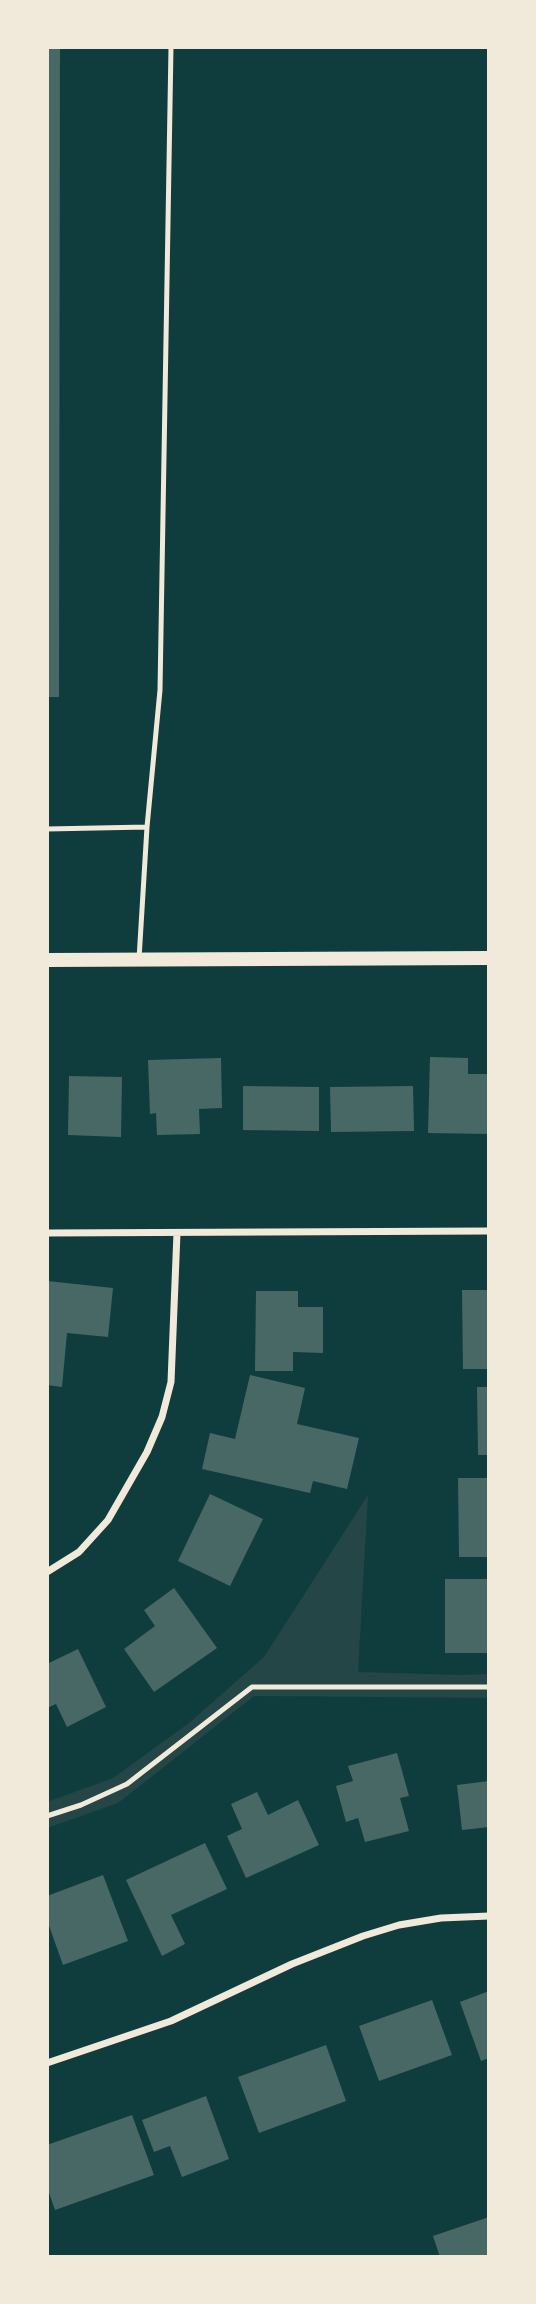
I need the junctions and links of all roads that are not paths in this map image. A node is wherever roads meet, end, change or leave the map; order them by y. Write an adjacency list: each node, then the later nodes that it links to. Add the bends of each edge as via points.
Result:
1 (171, 47): 2 (lane, via 160,690)
2 (147, 827): 3 (lane); 5 (lane)
3 (47, 829)
4 (489, 958): 5 (main road)
5 (139, 959): 6 (main road)
6 (47, 960)
7 (489, 1231): 9 (street)
8 (47, 1233): 9 (street)
9 (177, 1233): 10 (street, via 171,1382 162,1416 108,1520 79,1552)
10 (47, 1572)
11 (489, 1687): 12 (lane, via 252,1687 127,1784)
12 (47, 1816)
13 (489, 1916): 14 (street, via 441,1918 363,1936 171,2021)
14 (47, 2063)

